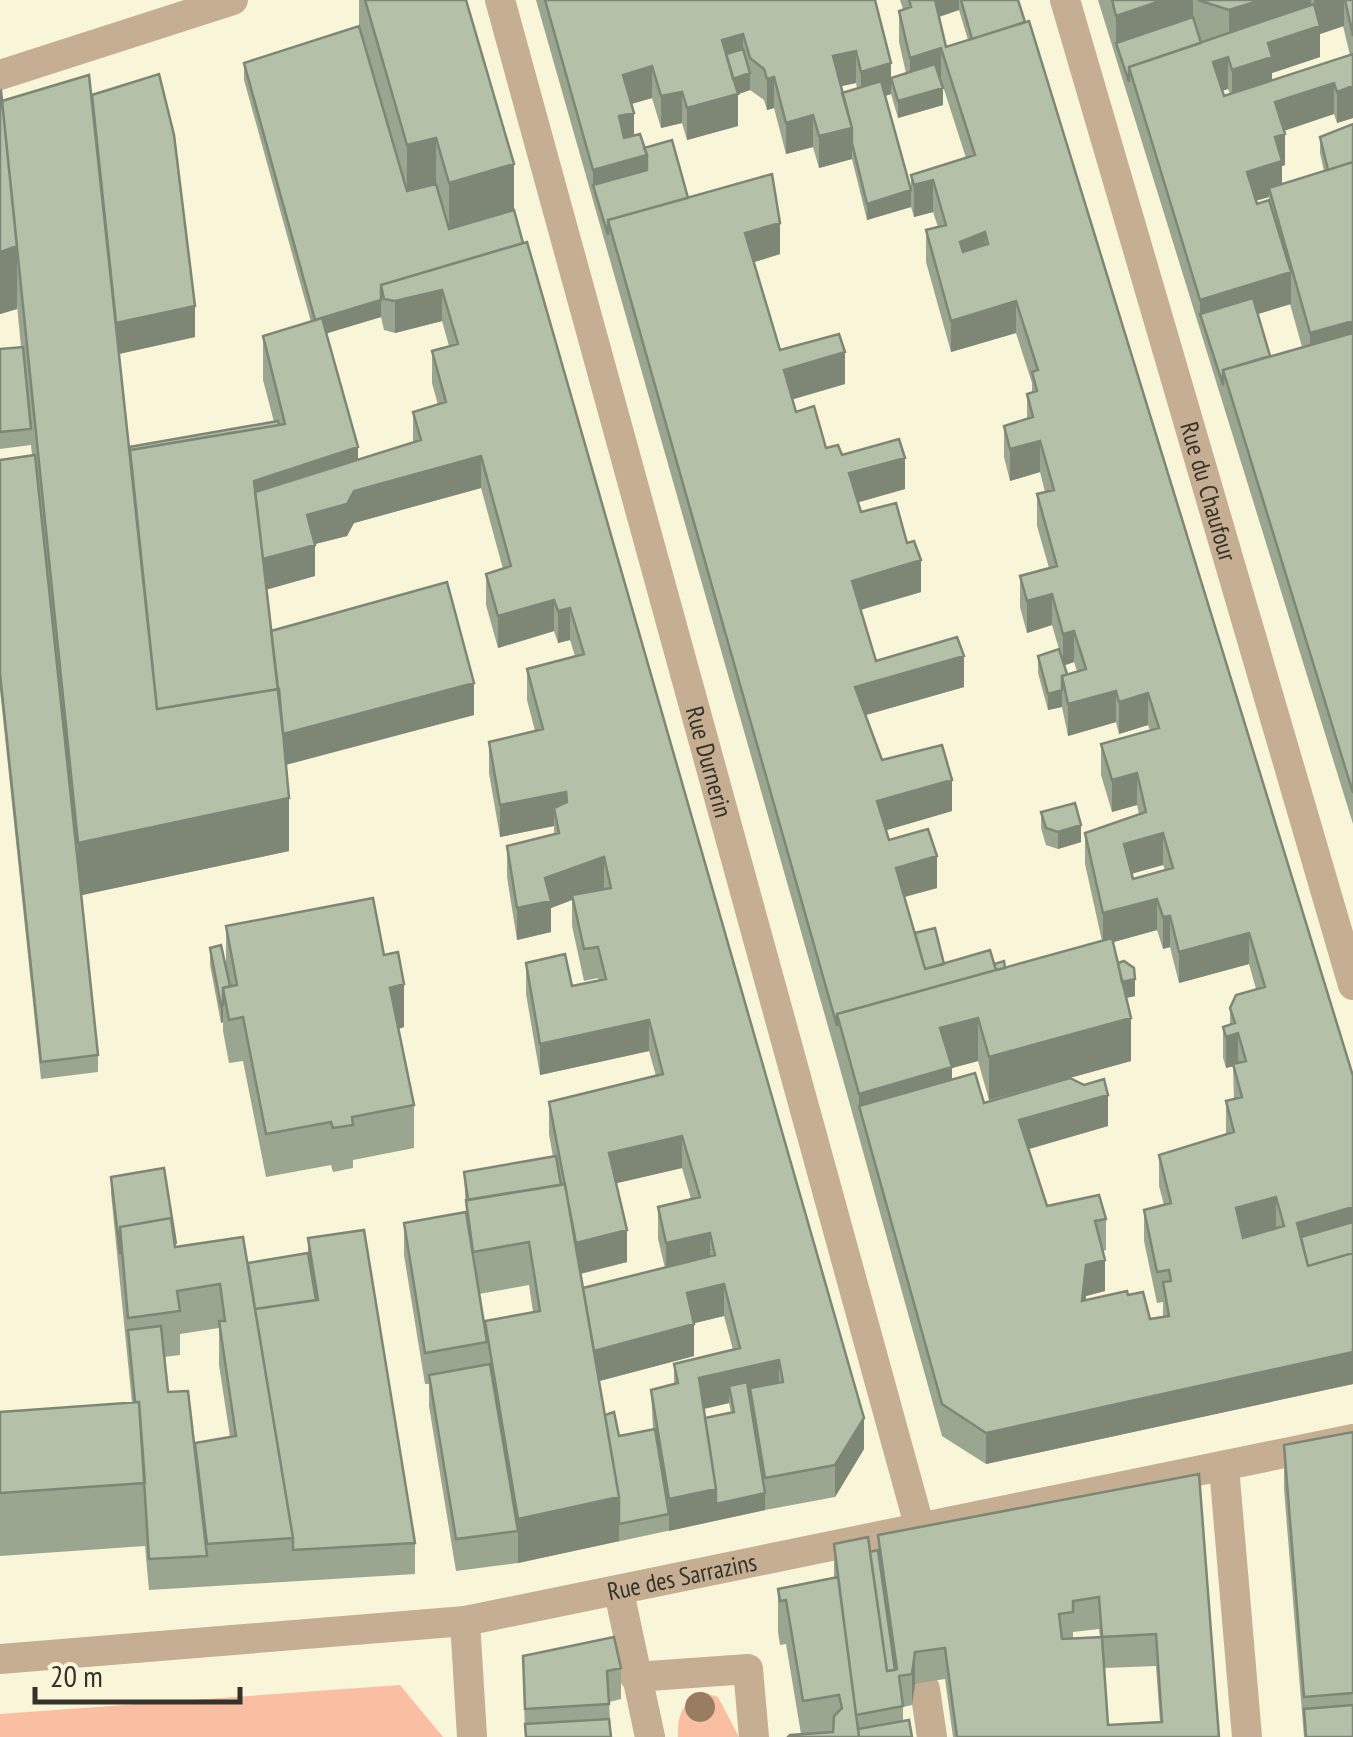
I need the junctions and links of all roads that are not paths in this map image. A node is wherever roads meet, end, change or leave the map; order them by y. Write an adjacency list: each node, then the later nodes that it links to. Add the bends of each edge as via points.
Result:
1 (500, 0): 8 (street, Rue Durnerin)
2 (1065, 0): 5 (street, Rue du Chaufour)
3 (220, 2): 4 (street)
4 (0, 75)
5 (1353, 985)
6 (1353, 1439): 7 (street, Rue des Sarrazins)
7 (1224, 1466): 8 (street, Rue des Sarrazins); 18 (street)
8 (919, 1525): 9 (street, Rue des Sarrazins, via 870,1553)
9 (619, 1592): 10 (street, Rue des Sarrazins); 12 (street)
10 (465, 1621): 11 (street, Rue des Sarrazins); 14 (street)
11 (0, 1659)
12 (635, 1677): 15 (street); 16 (street, via 748,1669)
13 (916, 1689): 17 (street, via 926,1689)
14 (472, 1737)
15 (650, 1737)
16 (754, 1737)
17 (932, 1737)
18 (1246, 1737)

